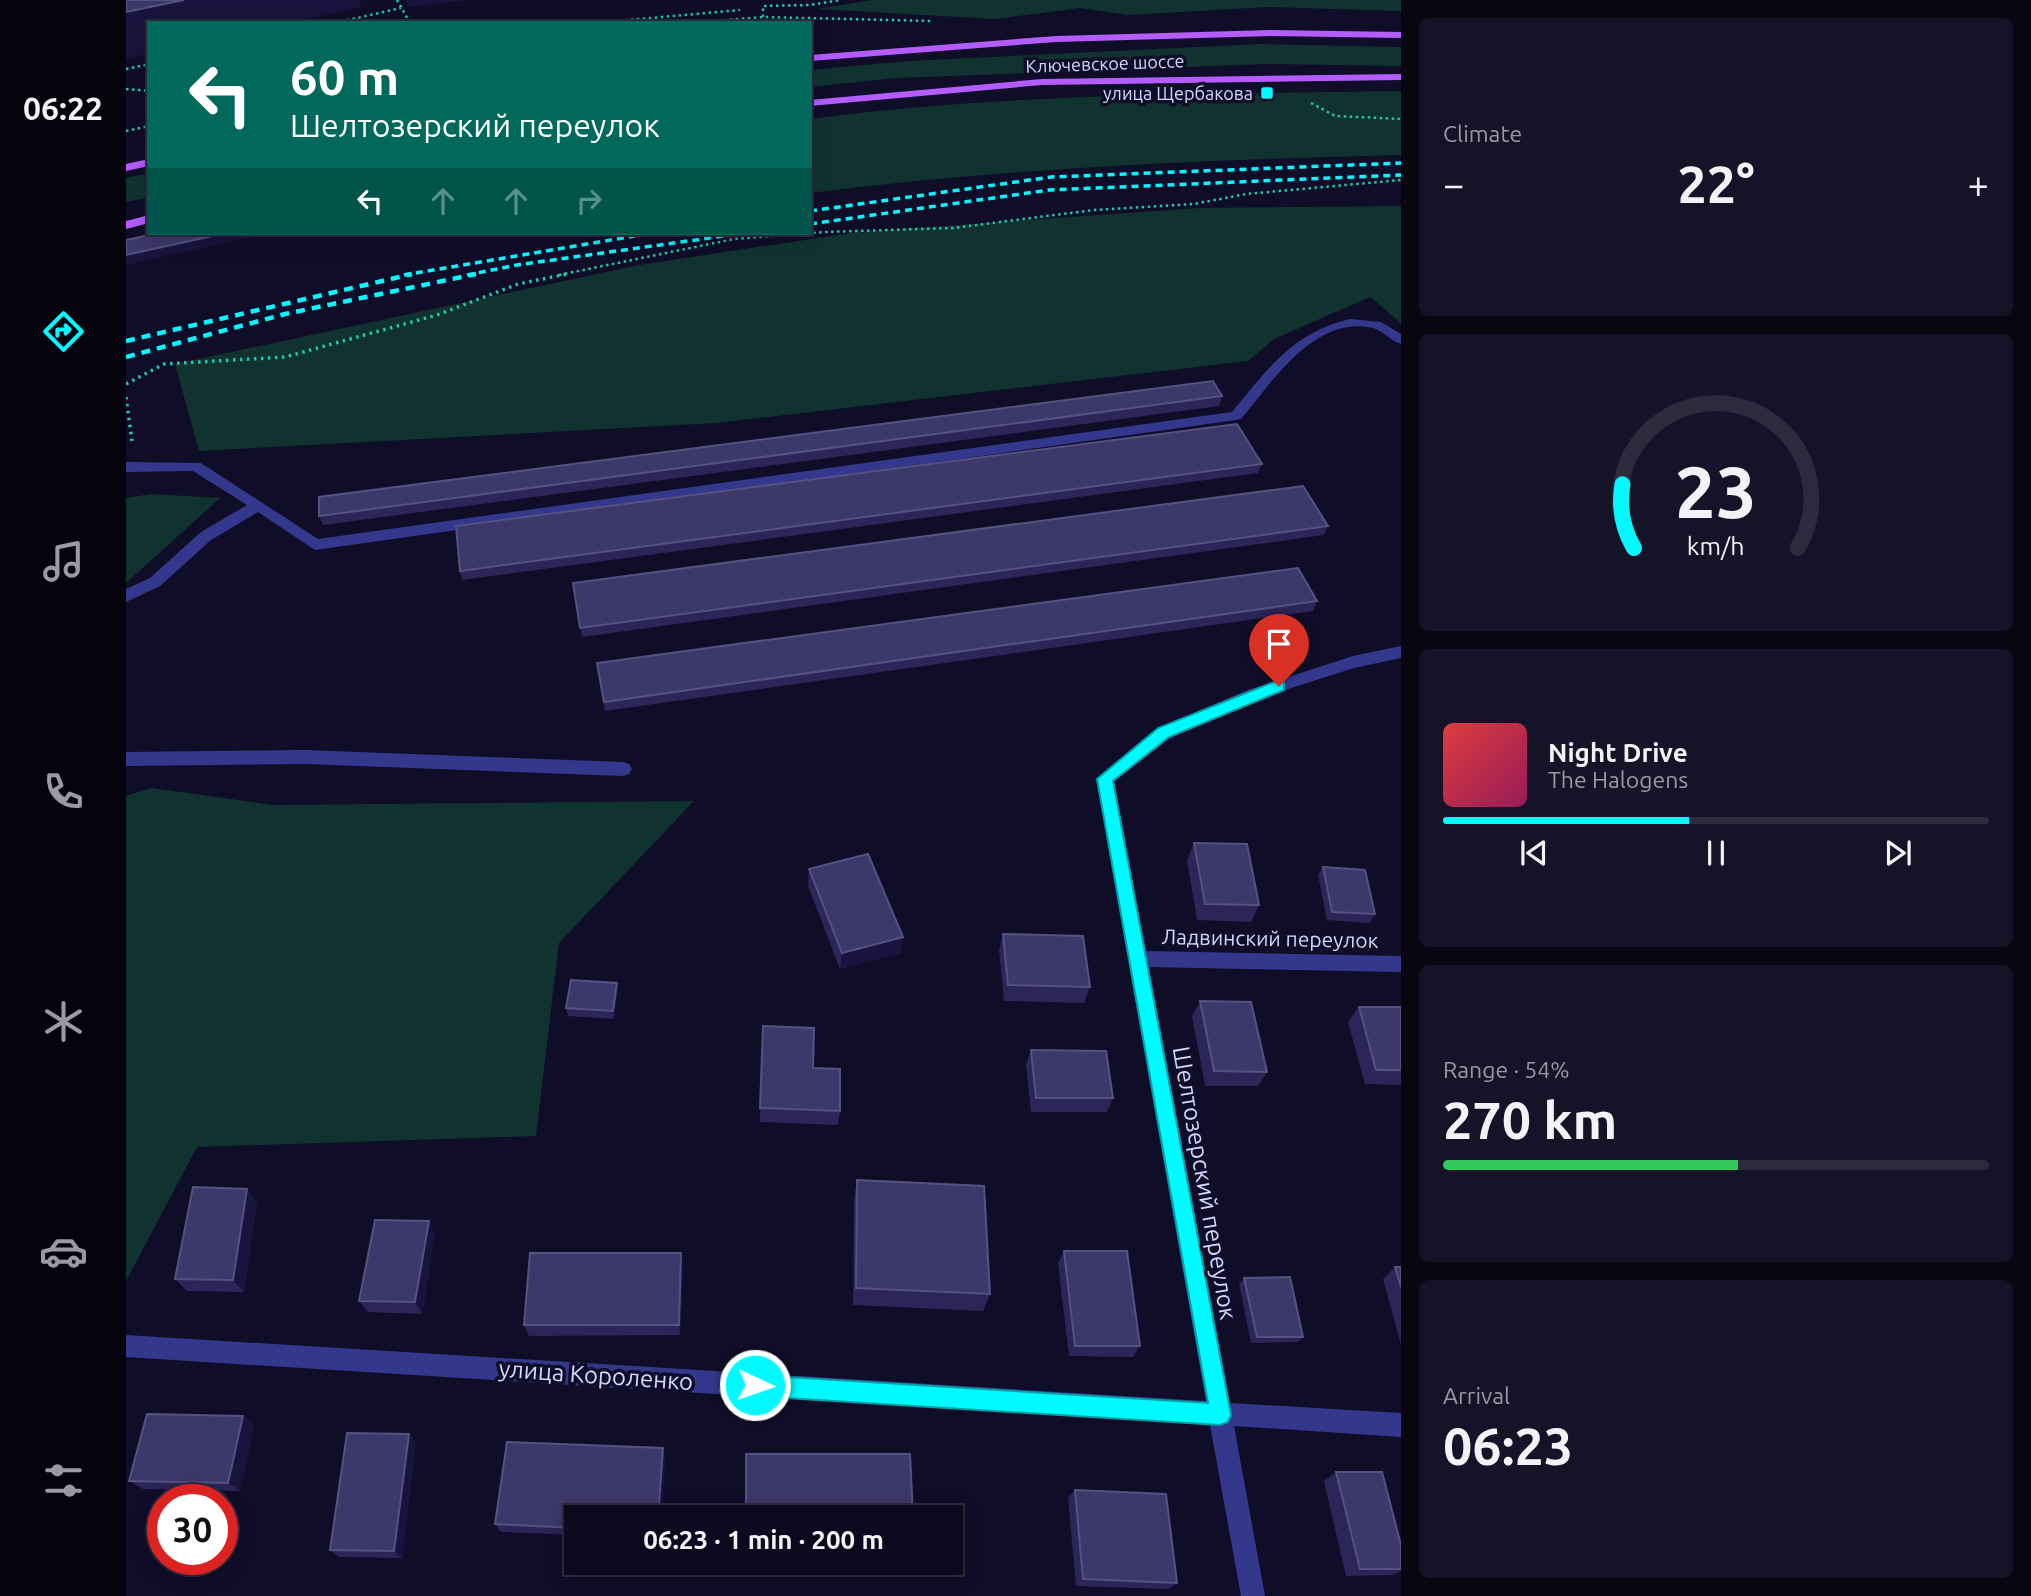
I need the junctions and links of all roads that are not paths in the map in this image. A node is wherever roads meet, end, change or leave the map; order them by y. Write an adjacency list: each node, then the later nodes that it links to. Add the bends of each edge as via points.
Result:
1 (1401, 35): 2 (main road, Ключевское шоссе, via 1271,33 1056,39)
2 (812, 58)
3 (1401, 77): 4 (main road, Ключевское шоссе, via 1042,82)
4 (812, 103)
5 (147, 162): 6 (main road)
6 (126, 167)
7 (147, 220): 8 (main road)
8 (126, 225)
9 (1401, 340): 11 (street, via 1375,324 1339,324 1307,337 1236,416 315,545)
10 (130, 466): 11 (street, via 195,466)
11 (258, 505): 12 (street, via 206,536 155,582)
12 (126, 596)
13 (1401, 652): 16 (street, Шелтозерский переулок, via 1353,662 1254,694 1164,733 1105,779)
14 (126, 760): 15 (street, via 306,757)
15 (623, 769)
16 (1138, 958): 17 (street, Ладвинский переулок); 19 (street, Шелтозерский переулок)
17 (1401, 964)
18 (126, 1346): 19 (street, улица Короленко)
19 (1220, 1415): 20 (street, улица Короленко); 21 (street, Шелтозерский переулок)
20 (1401, 1425)
21 (1253, 1596)

